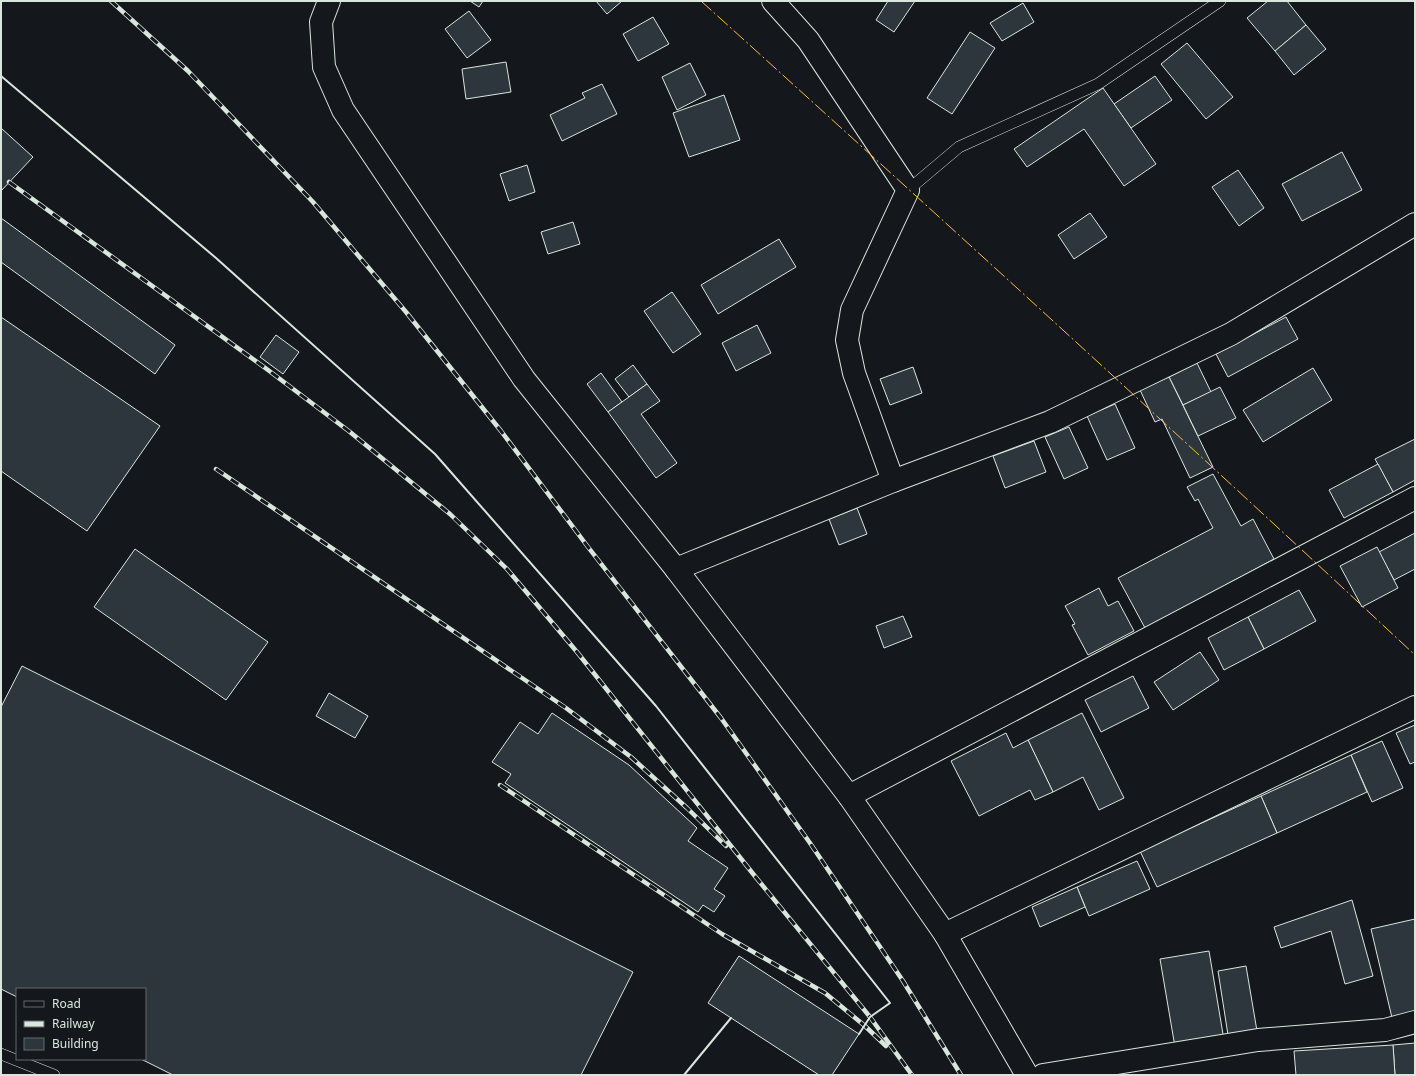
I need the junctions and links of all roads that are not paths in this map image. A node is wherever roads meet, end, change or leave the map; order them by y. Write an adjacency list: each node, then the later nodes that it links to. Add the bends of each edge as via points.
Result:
1 (329, 1): 8 (street, via 321,22 324,67 343,110 524,379)
2 (773, 1): 4 (street, via 808,40)
3 (1220, 1): 4 (lane, via 1098,84 959,147)
4 (908, 190): 6 (street, via 852,310 847,340 854,373)
5 (1415, 224): 6 (street, via 1231,334 1050,422)
6 (893, 481): 8 (street)
7 (1415, 498): 10 (street)
8 (676, 568): 10 (street)
9 (1415, 707): 11 (street)
10 (849, 796): 11 (street)
11 (944, 934): 17 (street)
12 (1415, 1022): 18 (street, via 1385,1030 1258,1040)
13 (1, 1054): 14 (lane)
14 (16, 1060)
15 (16, 1060): 16 (lane)
16 (54, 1075)
17 (1027, 1075)
18 (1044, 1075)

